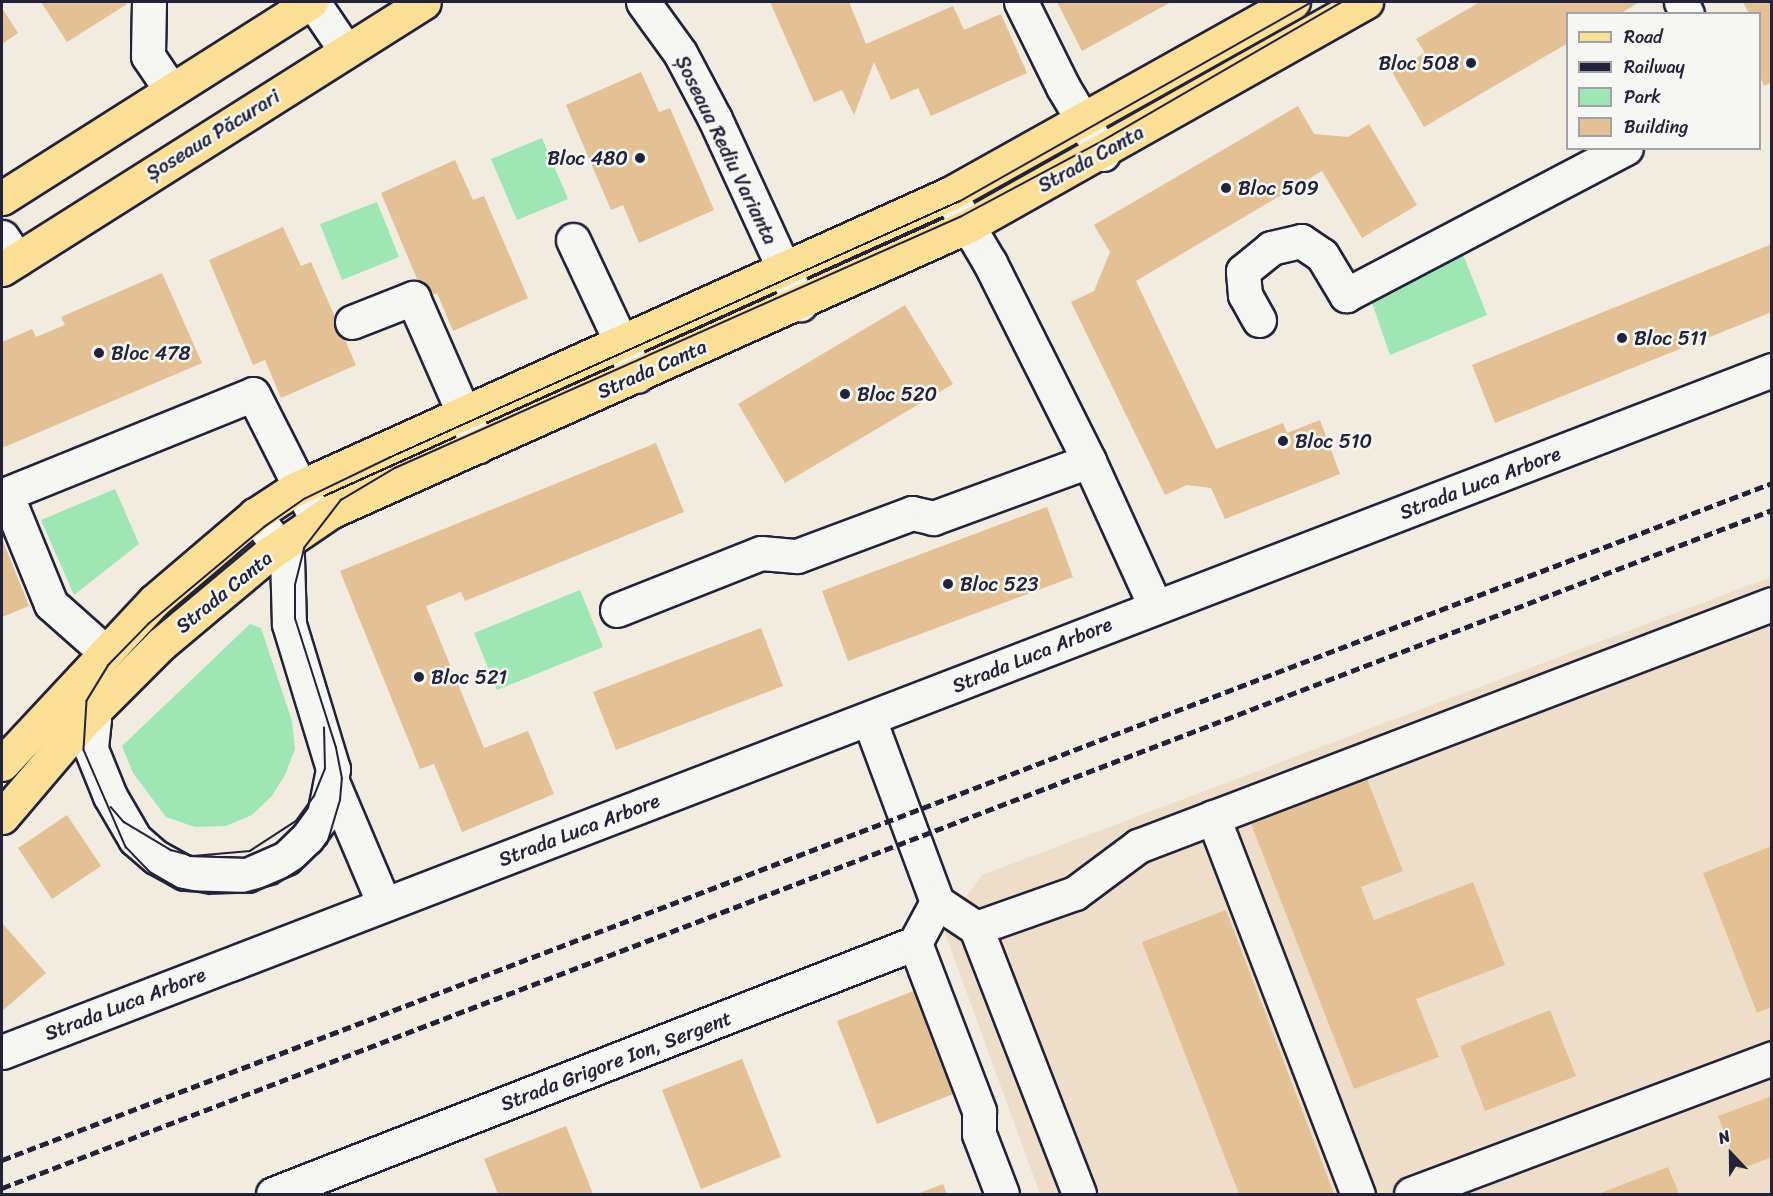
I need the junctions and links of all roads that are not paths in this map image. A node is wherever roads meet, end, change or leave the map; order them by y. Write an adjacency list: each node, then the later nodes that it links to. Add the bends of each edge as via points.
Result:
1 (149, 2): 9 (street, via 148,56)
2 (312, 2): 8 (street); 9 (main road)
3 (424, 2): 8 (main road, Șoseaua Păcurari)
4 (643, 2): 18 (street, Șoseaua Rediu Varianta, via 680,53 715,119)
5 (1021, 2): 10 (street)
6 (1293, 2): 10 (main road, Strada Canta)
7 (1366, 2): 12 (main road, Strada Canta)
8 (346, 51): 17 (main road, Șoseaua Păcurari)
9 (171, 90): 14 (main road)
10 (1084, 122): 12 (street); 13 (main road, Strada Canta)
11 (1622, 150): 20 (street, via 1346,295 1322,255 1301,241 1271,248 1243,272 1245,295)
12 (1103, 153): 15 (main road, Strada Canta)
13 (949, 194): 15 (street); 18 (main road, Strada Canta)
14 (2, 198)
15 (968, 226): 19 (main road, Strada Canta); 27 (street)
16 (573, 240): 22 (street)
17 (7, 255)
18 (784, 268): 19 (street, Șoseaua Rediu Varianta); 22 (main road, Strada Canta)
19 (800, 304): 24 (main road, Strada Canta)
20 (1259, 320)
21 (352, 322): 25 (street, via 413,298)
22 (620, 341): 24 (street); 25 (main road, Strada Canta)
23 (1772, 370): 33 (street, Strada Luca Arbore)
24 (637, 376): 26 (main road, Strada Canta)
25 (462, 412): 26 (street); 28 (main road, Strada Canta)
26 (478, 446): 30 (main road, Strada Canta)
27 (1089, 461): 33 (street); 34 (street, via 933,518 912,513 797,555 761,554)
28 (299, 487): 29 (main road, Strada Canta); 30 (street); 35 (street, via 253,394 6,494 51,604)
29 (255, 515): 31 (street); 35 (main road, Strada Canta, via 154,601)
30 (317, 520): 31 (main road, Strada Canta)
31 (279, 547): 37 (main road, Strada Canta, via 160,644); 40 (street, via 287,558 289,624 326,738)
32 (1772, 603): 42 (street)
33 (1155, 606): 38 (street, Strada Luca Arbore)
34 (617, 610)
35 (104, 651): 36 (main road, Strada Canta)
36 (64, 693): 37 (street); 39 (main road, Strada Canta)
37 (90, 715): 40 (street, via 94,719 91,749 124,822 156,857 185,873 247,875 286,858 324,815); 41 (main road, Strada Canta)
38 (869, 719): 43 (street); 44 (street, Strada Luca Arbore)
39 (2, 764)
40 (333, 784): 44 (street)
41 (2, 817)
42 (1212, 817): 45 (street, via 1138,846 1075,893); 52 (street)
43 (937, 902): 45 (street); 46 (street)
44 (384, 904): 47 (street, Strada Luca Arbore)
45 (976, 928): 51 (street)
46 (915, 943): 49 (street, Strada Grigore Ion, Sergent); 50 (street, via 979,1112 979,1134)
47 (2, 1052)
48 (1772, 1058): 53 (street)
49 (273, 1194)
50 (1002, 1194)
51 (1079, 1194)
52 (1358, 1194)
53 (1411, 1194)

